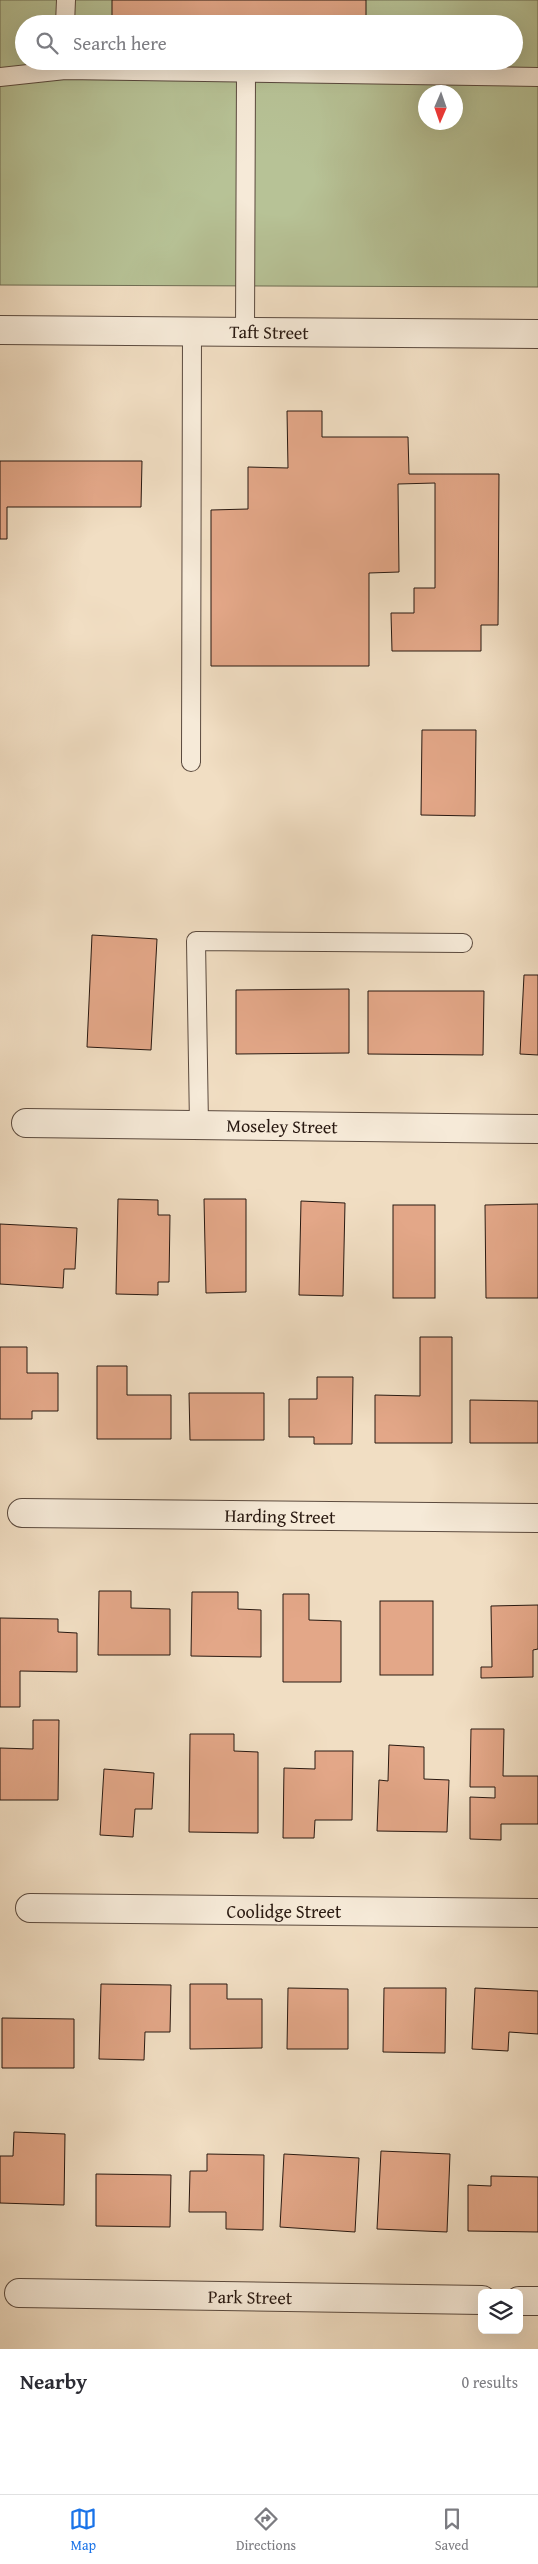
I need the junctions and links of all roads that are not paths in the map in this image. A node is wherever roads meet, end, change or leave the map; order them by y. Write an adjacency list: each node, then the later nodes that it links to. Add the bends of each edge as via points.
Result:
1 (66, 0): 2 (lane)
2 (65, 15)
3 (38, 70): 6 (lane)
4 (194, 70): 5 (lane)
5 (246, 72): 7 (lane); 10 (lane)
6 (0, 77)
7 (538, 77)
8 (0, 330): 9 (street, Taft Street)
9 (192, 331): 10 (street, Taft Street); 12 (lane)
10 (245, 332): 11 (street, Taft Street)
11 (538, 334)
12 (191, 762)
13 (463, 943): 15 (lane, via 196,940)
14 (26, 1123): 15 (street, Moseley Street)
15 (199, 1125): 16 (street, Moseley Street)
16 (538, 1129)
17 (22, 1513): 18 (street, Harding Street)
18 (538, 1518)
19 (30, 1908): 20 (street, Coolidge Street)
20 (538, 1913)
21 (19, 2294): 22 (street, Park Street)
22 (478, 2300)
23 (523, 2300): 24 (street)
24 (538, 2301)

